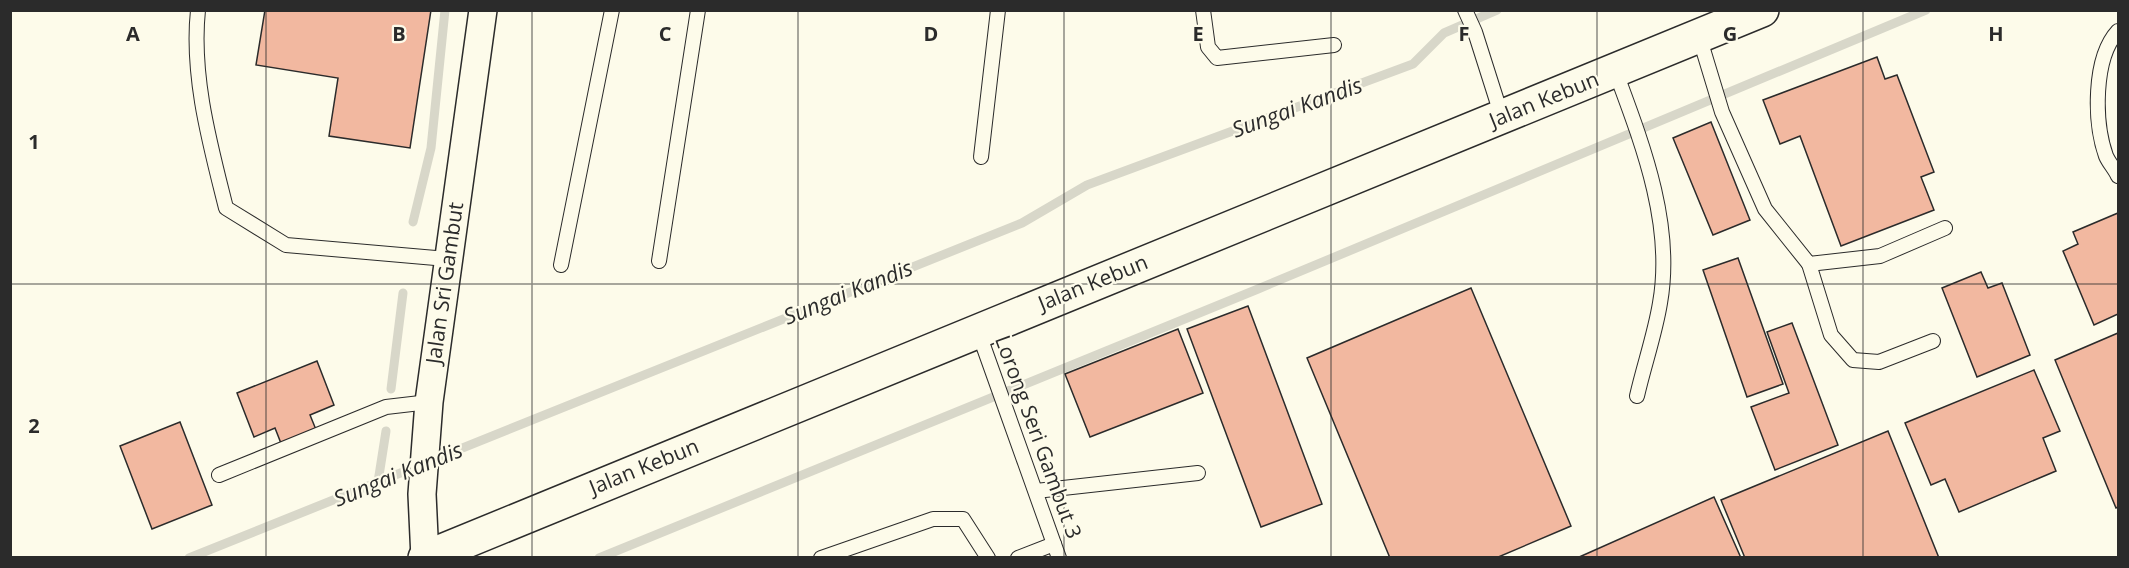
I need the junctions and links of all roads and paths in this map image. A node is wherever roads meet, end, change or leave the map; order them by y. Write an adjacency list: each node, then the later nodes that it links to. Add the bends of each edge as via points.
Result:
1 (198, 10): 17 (lane, via 195,40 208,138 226,208 286,245)
2 (483, 10): 17 (street, Jalan Sri Gambut)
3 (612, 10): 20 (lane)
4 (698, 10): 18 (lane)
5 (998, 10): 14 (lane)
6 (1203, 10): 11 (lane, via 1208,47 1217,58)
7 (1465, 10): 13 (lane)
8 (1762, 10): 10 (main road, Jalan Kebun)
9 (2118, 31): 15 (lane, via 2109,41 2096,97 2106,156)
10 (1699, 36): 12 (main road, Jalan Kebun); 19 (lane, via 1722,112 1766,209)
11 (1334, 45)
12 (1615, 70): 13 (main road, Jalan Kebun); 23 (lane, via 1634,122 1662,226 1660,301)
13 (1502, 117): 21 (main road, Jalan Kebun)
14 (981, 157)
15 (2118, 176)
16 (1945, 228): 19 (lane, via 1880,256)
17 (447, 259): 24 (street, Jalan Sri Gambut)
18 (659, 261)
19 (1809, 264): 22 (lane, via 1831,335 1853,360 1879,362)
20 (561, 265)
21 (977, 330): 27 (lane, Lorong Seri Gambut 3); 29 (main road, Jalan Kebun)
22 (1933, 341)
23 (1637, 396)
24 (429, 402): 26 (lane, via 386,407); 29 (street, Jalan Sri Gambut, via 422,494)
25 (1198, 473): 27 (lane)
26 (219, 476)
27 (1036, 491): 28 (lane, Lorong Seri Gambut 3)
28 (1054, 544): 32 (lane); 33 (lane, Lorong Seri Gambut 3)
29 (425, 558)
30 (821, 558): 31 (lane, via 933,519 963,519)
31 (988, 558)
32 (1018, 558)
33 (1059, 558)

